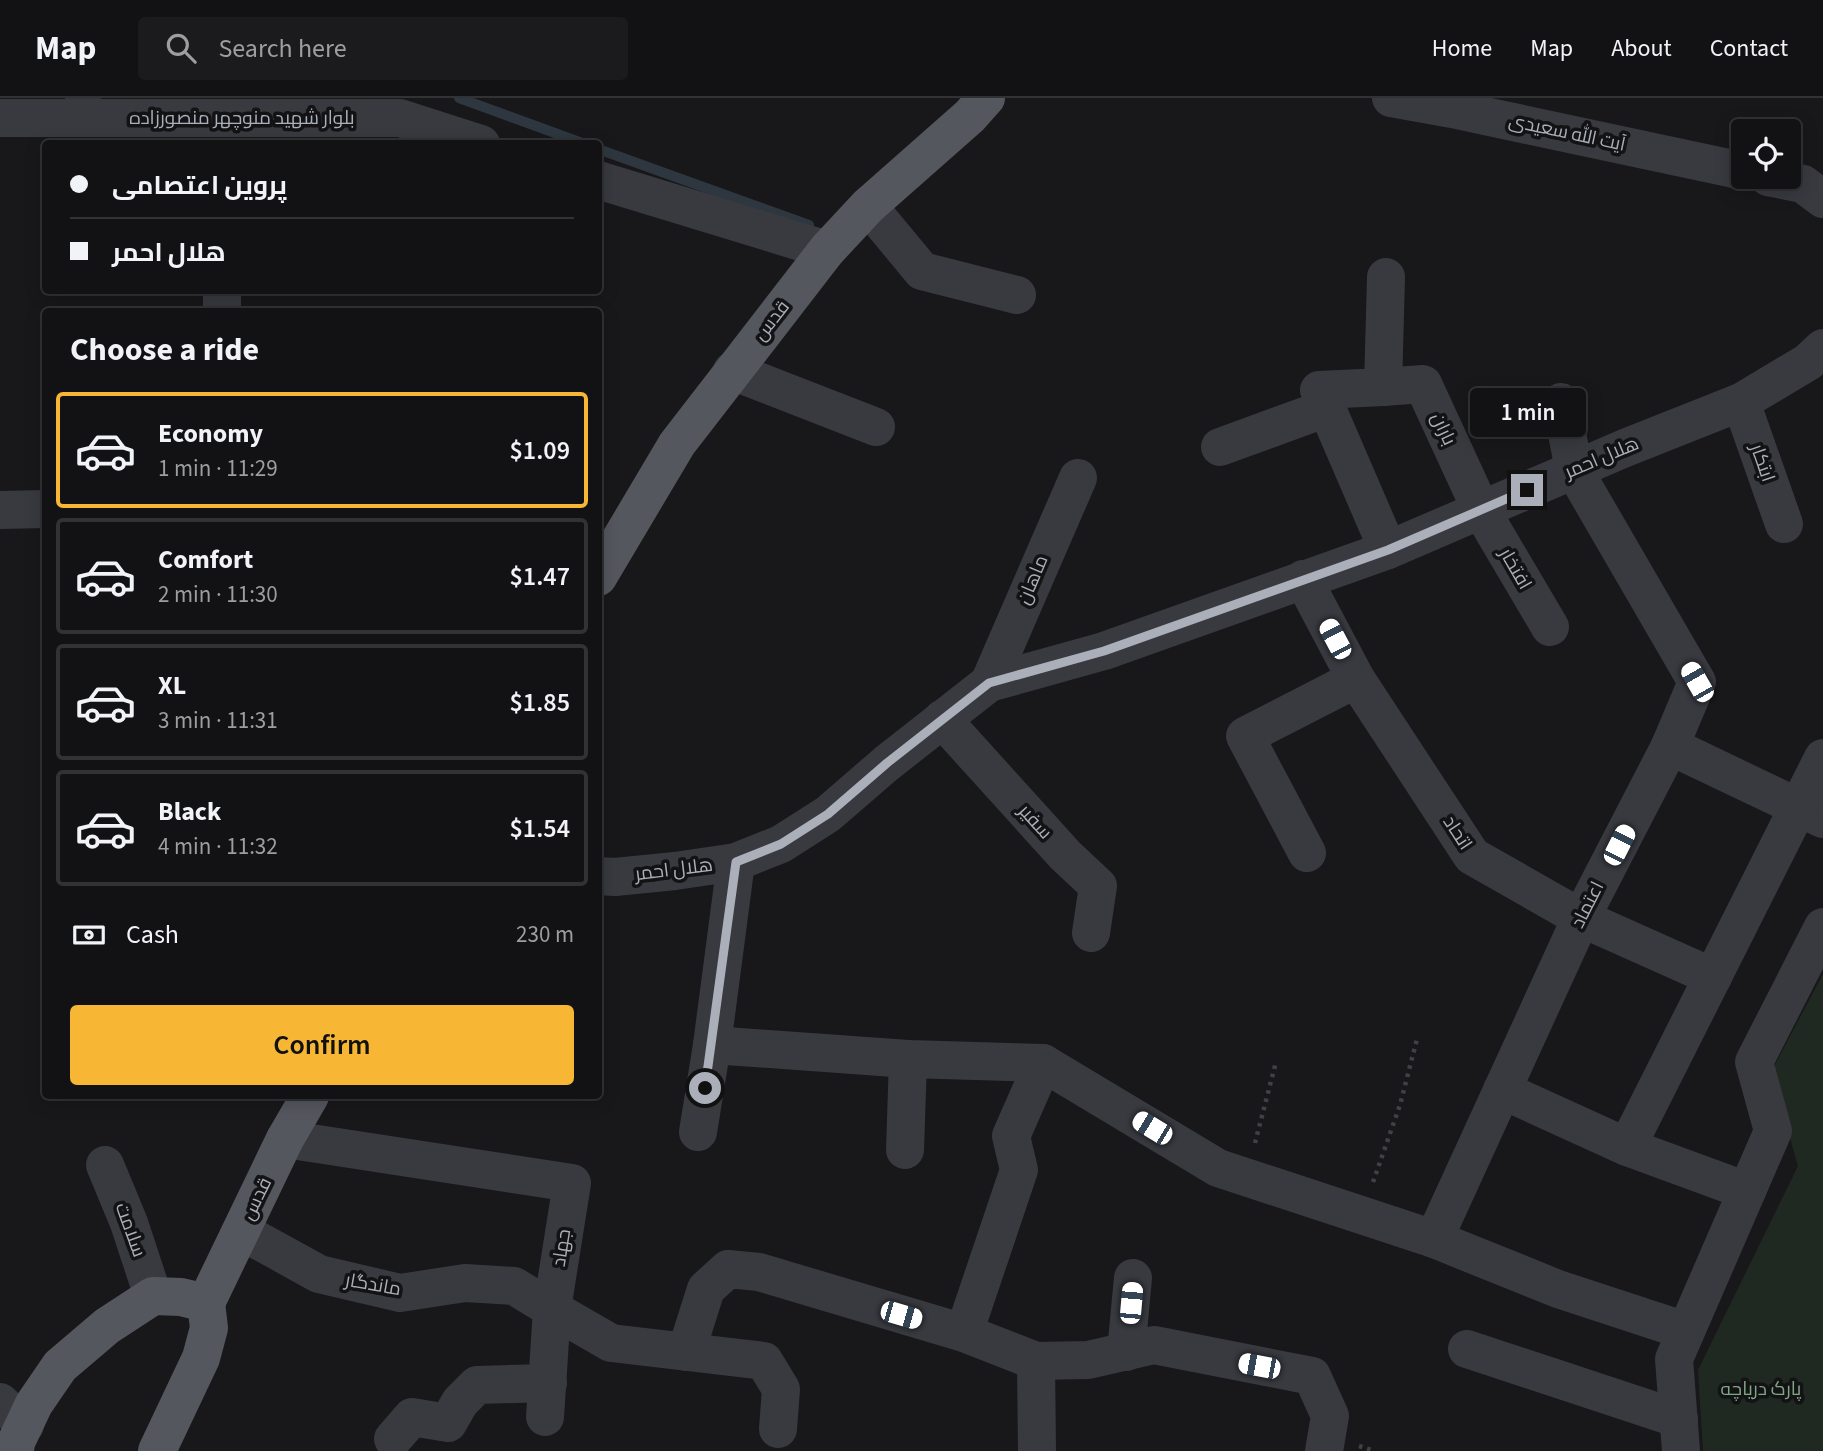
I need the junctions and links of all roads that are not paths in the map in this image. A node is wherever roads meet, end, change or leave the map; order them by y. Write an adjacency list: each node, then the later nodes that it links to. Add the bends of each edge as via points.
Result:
1 (1391, 98): 2 (street, آیت الله سعیدی)
2 (1457, 103): 9 (street, آیت الله سعیدی)
3 (974, 104): 13 (main road, قدس)
4 (331, 106): 7 (street, بلوار شهید منوچهر منصورزاده); 8 (street, بلوار شهید منوچهر منصورزاده, via 400,118)
5 (112, 108): 6 (street, بلوار شهید منوچهر منصورزاده); 7 (street, بلوار شهید منوچهر منصورزاده)
6 (0, 118)
7 (218, 131)
8 (469, 140)
9 (1731, 168)
10 (602, 181): 14 (street)
11 (1801, 184): 12 (street)
12 (1823, 200)
13 (868, 206): 14 (main road, قدس); 16 (street, via 922,271)
14 (827, 250): 18 (main road, قدس)
15 (1386, 277): 20 (street)
16 (1017, 295)
17 (1823, 348): 21 (street, هلال احمر)
18 (732, 371): 24 (street); 33 (main road, قدس, via 677,444)
19 (1823, 383): 21 (street)
20 (1383, 387): 23 (street, via 1319,390); 30 (street, باران, via 1423,384)
21 (1752, 395): 26 (street, هلال احمر); 31 (street, ابتکار)
22 (1561, 401): 26 (street)
23 (1327, 408): 25 (street); 32 (street)
24 (877, 427)
25 (1220, 447)
26 (1574, 470): 30 (street, هلال احمر); 39 (street, اعتماد, via 1697,682)
27 (1078, 478): 37 (street, ماهان)
28 (42, 509): 29 (street)
29 (0, 510)
30 (1481, 510): 32 (street, هلال احمر); 35 (street, افتخار)
31 (1784, 524)
32 (1388, 550): 34 (street, هلال احمر)
33 (602, 570)
34 (1303, 579): 36 (street, اتحاد); 37 (street, هلال احمر, via 1104,651)
35 (1550, 627)
36 (1356, 679): 42 (street, via 1245,736); 45 (street, اتحاد, via 1472,856)
37 (989, 683): 38 (street, هلال احمر)
38 (942, 719): 43 (street, هلال احمر, via 828,814 781,844); 47 (street, سفیر, via 1098,886)
39 (1670, 746): 41 (street); 45 (street, اعتماد)
40 (1823, 758): 41 (street)
41 (1811, 813): 48 (street)
42 (1307, 853)
43 (736, 862): 44 (street, هلال احمر); 49 (street)
44 (604, 879)
45 (1581, 918): 48 (street, اتحاد); 52 (street, اعتماد)
46 (1823, 927): 59 (street, via 1754,1062 1773,1131)
47 (1091, 933)
48 (1713, 978): 56 (street)
49 (712, 1045): 50 (street); 54 (street)
50 (908, 1059): 51 (street); 57 (street)
51 (1043, 1063): 61 (street, via 1218,1168); 67 (street, via 1011,1136 1018,1170)
52 (1502, 1090): 56 (street); 61 (street, اعتماد)
53 (308, 1099): 55 (main road, قدس)
54 (698, 1132)
55 (285, 1139): 60 (main road, قدس); 65 (street, جهاد, via 572,1183)
56 (1627, 1147): 59 (street)
57 (905, 1150)
58 (105, 1165): 63 (street, سلامت)
59 (1747, 1191): 66 (street)
60 (241, 1231): 64 (main road, قدس); 65 (street, ماندگار, via 319,1274 400,1293 465,1283 514,1286)
61 (1434, 1239): 66 (street, via 1558,1289)
62 (1133, 1278): 70 (street)
63 (153, 1296): 64 (main road); 73 (main road, via 107,1325 60,1366)
64 (206, 1303): 76 (main road, via 209,1328 201,1357)
65 (552, 1309): 69 (street, via 611,1343); 75 (street, via 546,1400 477,1385 448,1423 412,1418)
66 (1686, 1331): 74 (street, via 1674,1359)
67 (964, 1333): 69 (street, via 759,1272 728,1269 706,1289); 71 (street)
68 (1467, 1349): 74 (street)
69 (686, 1352): 72 (street, via 764,1361 781,1389)
70 (1126, 1352): 71 (street, via 1088,1360); 78 (street, via 1154,1345 1312,1376 1330,1416)
71 (1036, 1361): 77 (street)
72 (778, 1429)
73 (11, 1431)
74 (1680, 1435)
75 (393, 1439)
76 (157, 1451)
77 (1037, 1451)
78 (1324, 1451)

